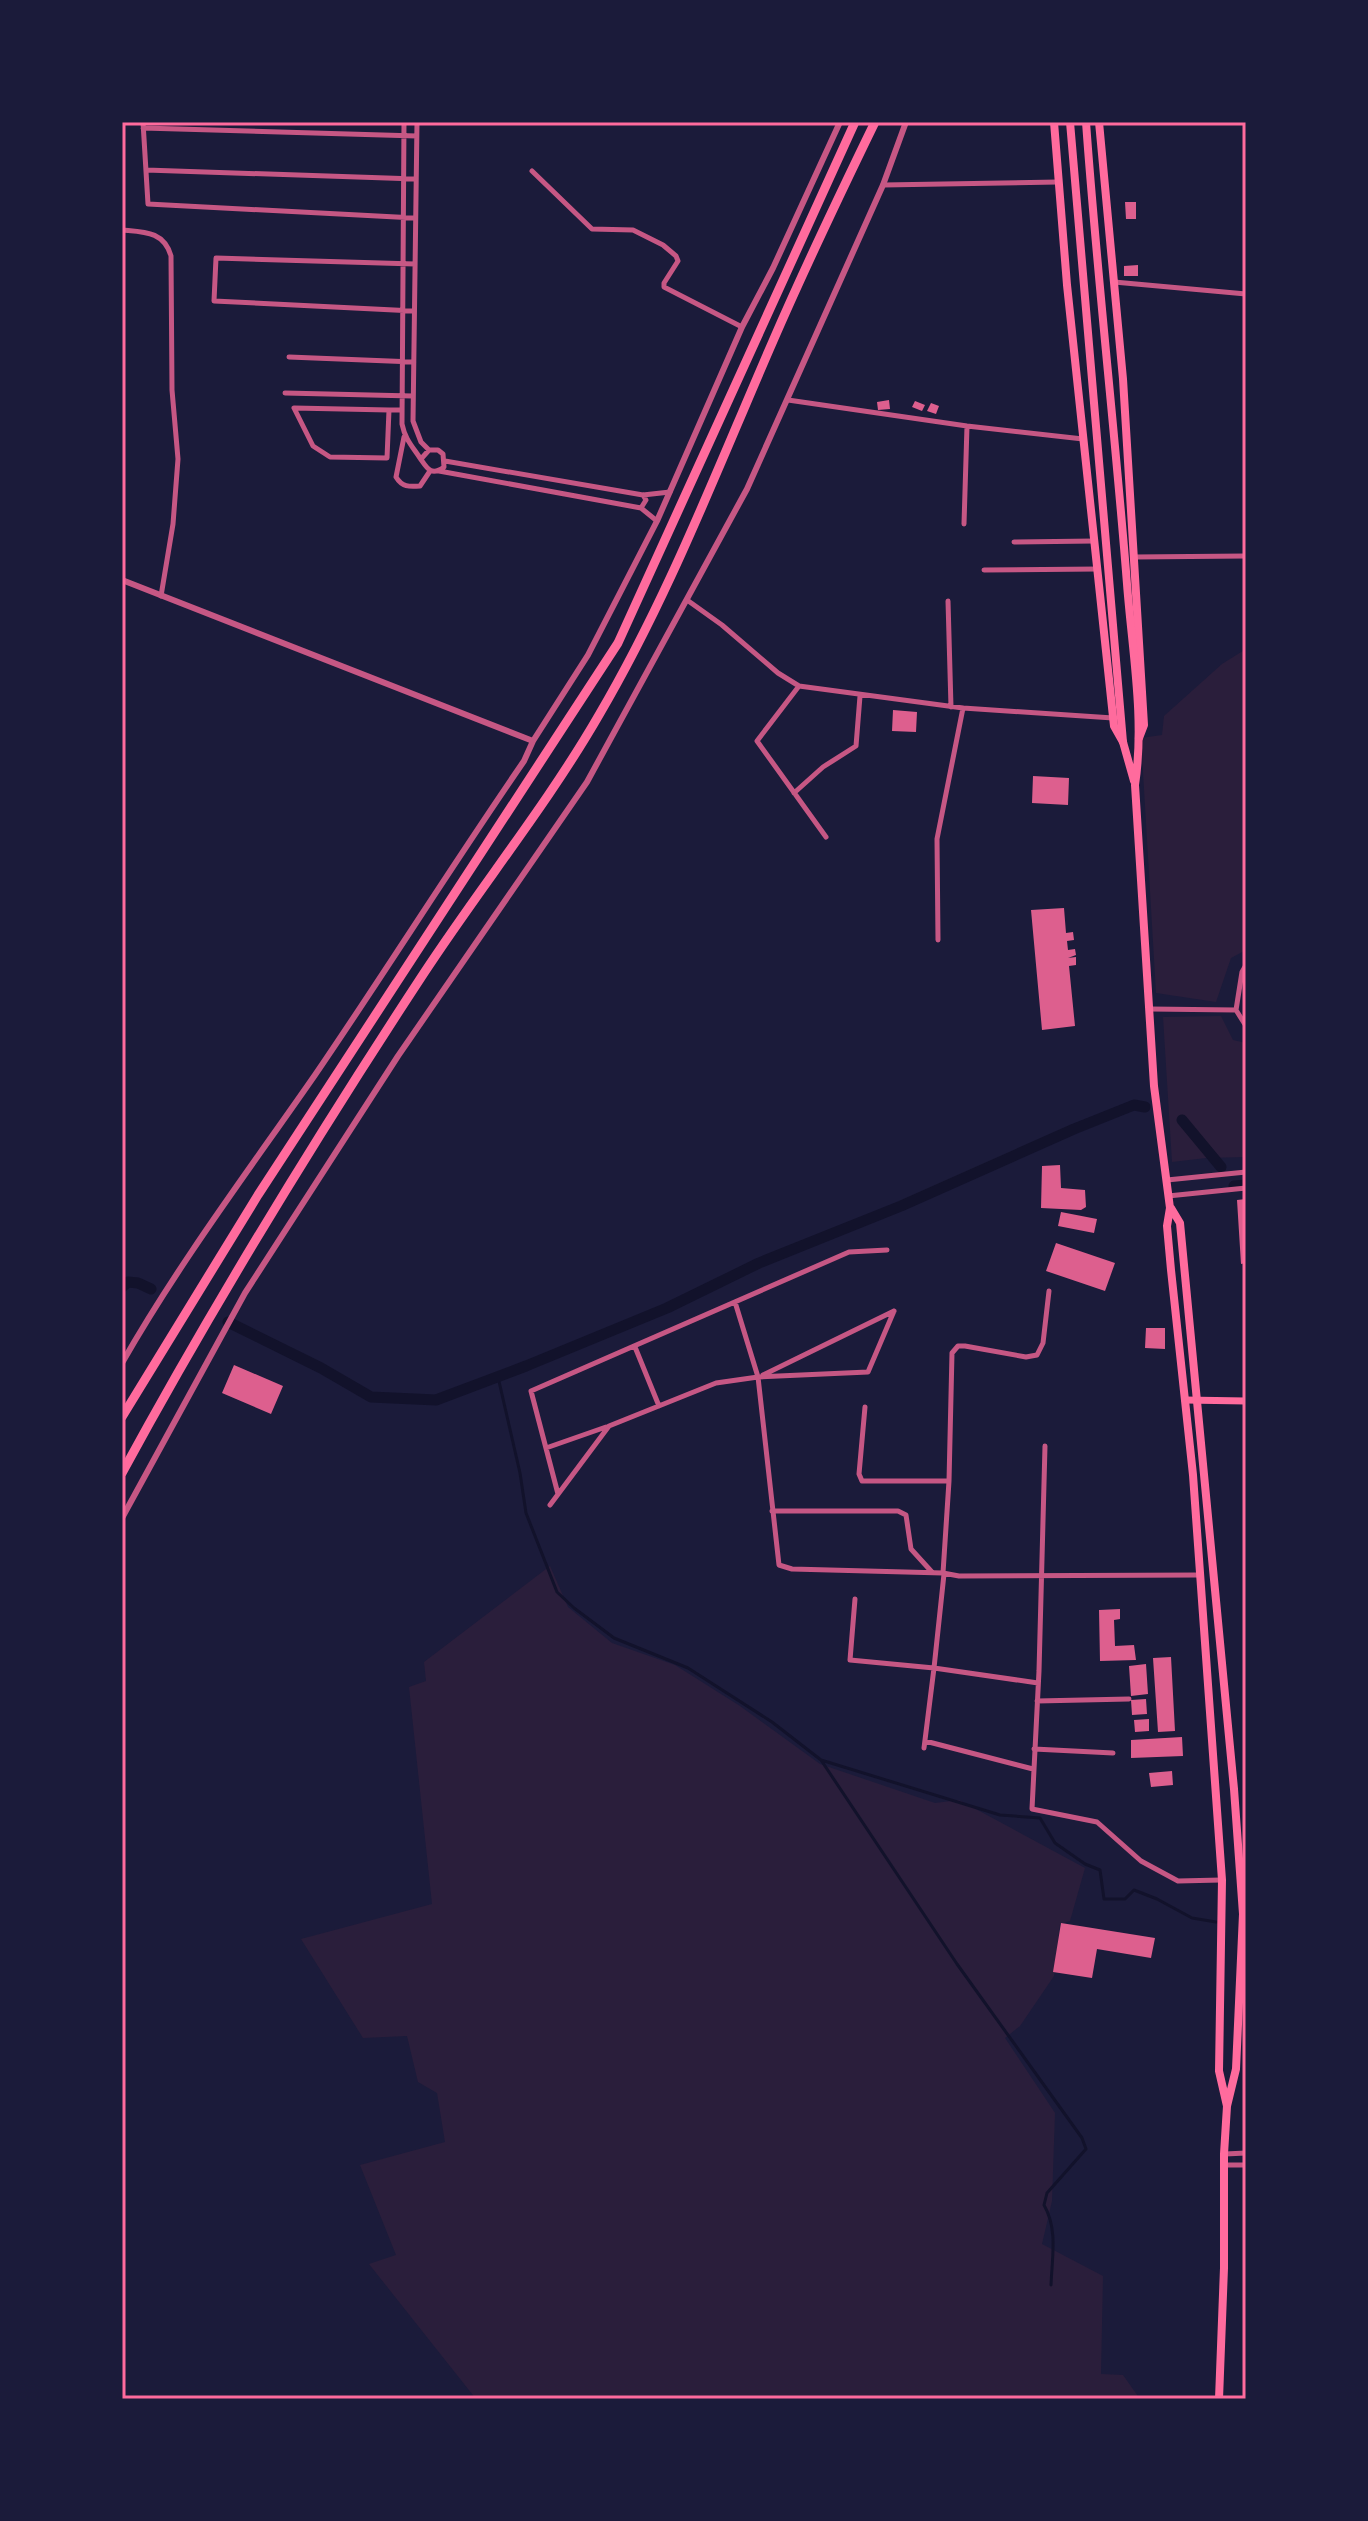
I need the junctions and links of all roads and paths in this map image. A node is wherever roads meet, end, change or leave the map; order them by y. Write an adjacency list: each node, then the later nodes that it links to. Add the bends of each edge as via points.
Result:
1 (404, 122): 12 (street)
2 (417, 122): 13 (street)
3 (840, 122): 29 (street)
4 (855, 122): 94 (highway, via 618,643 258,1195)
5 (875, 122): 98 (highway, via 630,661 557,784 426,970 300,1165)
6 (906, 122): 19 (street)
7 (1054, 122): 18 (main road)
8 (1070, 122): 69 (main road)
9 (1086, 122): 68 (main road)
10 (1099, 122): 25 (main road)
11 (143, 125): 12 (street); 14 (street)
12 (404, 136): 13 (street); 16 (street)
13 (417, 136): 17 (street)
14 (146, 170): 16 (street); 20 (street, via 148,204)
15 (532, 171): 29 (street, via 592,229 633,230 669,249 678,261 664,287)
16 (404, 178): 17 (street); 20 (street)
17 (416, 179): 21 (street)
18 (1059, 182): 19 (street); 41 (main road)
19 (883, 185): 36 (street)
20 (403, 217): 21 (street); 24 (street)
21 (415, 218): 23 (street)
22 (122, 230): 59 (street, via 154,234 171,256 178,459)
23 (415, 264): 24 (street); 28 (street)
24 (403, 265): 27 (street); 27 (street, via 216,258 214,301)
25 (1113, 282): 26 (street); 55 (main road)
26 (1246, 294)
27 (402, 311): 28 (street); 31 (street)
28 (414, 311): 32 (street)
29 (742, 327): 47 (street)
30 (289, 357): 31 (street)
31 (402, 362): 32 (street); 34 (street)
32 (414, 362): 35 (street)
33 (285, 393): 34 (street)
34 (402, 396): 35 (street); 38 (street)
35 (413, 396): 42 (street, via 415,432)
36 (788, 400): 39 (street); 60 (street)
37 (389, 410): 37 (street, via 325,409 294,408 313,446 330,457 387,458); 38 (street)
38 (402, 410): 40 (street)
39 (967, 426): 41 (street); 51 (street)
40 (404, 433): 43 (street); 45 (street, via 396,477 401,484 420,486)
41 (1084, 439): 52 (main road)
42 (429, 450): 43 (street); 44 (street, via 438,450)
43 (421, 459): 45 (street)
44 (445, 461): 46 (street); 48 (street)
45 (430, 471): 46 (street)
46 (439, 471): 49 (street)
47 (670, 492): 48 (street); 50 (street)
48 (643, 495): 49 (street)
49 (641, 508): 50 (street)
50 (657, 521): 67 (street, via 588,655)
51 (964, 524)
52 (1095, 541): 53 (street); 56 (main road)
53 (1014, 542)
54 (1246, 556): 55 (street)
55 (1134, 557): 68 (main road, via 1144,725)
56 (1098, 569): 57 (street); 66 (main road)
57 (984, 570)
58 (122, 580): 59 (street)
59 (161, 596): 67 (street)
60 (687, 600): 62 (street); 103 (street, via 587,782 398,1056 245,1293)
61 (948, 601): 64 (street)
62 (799, 686): 63 (street); 71 (street, via 757,738)
63 (860, 696): 64 (street); 71 (street, via 856,746)
64 (951, 707): 65 (street)
65 (963, 708): 66 (street); 73 (street, via 937,839)
66 (1113, 718): 69 (main road)
67 (533, 741): 87 (street)
68 (1138, 741): 70 (main road)
69 (1123, 742): 70 (main road)
70 (1135, 785): 75 (main road)
71 (794, 793): 72 (street)
72 (826, 837)
73 (938, 940)
74 (1246, 965): 76 (street)
75 (1150, 1009): 76 (street); 79 (main road)
76 (1236, 1010): 77 (street)
77 (1246, 1026)
78 (1246, 1172): 79 (street)
79 (1166, 1180): 81 (main road)
80 (1246, 1188): 81 (street)
81 (1168, 1196): 82 (main road)
82 (1170, 1208): 89 (main road, via 1169,1255); 90 (main road, via 1180,1223)
83 (887, 1250): 85 (street, via 849,1252)
84 (1049, 1291): 99 (street, via 1037,1355 965,1346 952,1353)
85 (735, 1302): 86 (street); 88 (street)
86 (635, 1347): 92 (street); 97 (street, via 531,1391)
87 (122, 1363)
88 (758, 1377): 88 (street, via 868,1372 894,1311 867,1324); 92 (street, via 716,1383); 102 (street)
89 (1185, 1400): 90 (main road); 106 (main road)
90 (1198, 1400): 91 (main road); 117 (main road, via 1243,1914 1236,2069)
91 (1246, 1401)
92 (659, 1406): 95 (street)
93 (865, 1407): 99 (street, via 862,1481)
94 (122, 1417)
95 (609, 1426): 97 (street); 100 (street)
96 (1045, 1446): 107 (street)
97 (546, 1448): 100 (street)
98 (122, 1473)
99 (949, 1481): 105 (street)
100 (558, 1494): 101 (street)
101 (550, 1505)
102 (772, 1511): 104 (street, via 898,1511 906,1515 911,1549); 104 (street, via 778,1560 784,1568)
103 (122, 1518)
104 (933, 1572): 105 (street)
105 (943, 1573): 107 (street); 109 (street)
106 (1201, 1575): 107 (street); 116 (main road)
107 (1040, 1576): 110 (street)
108 (855, 1599): 109 (street, via 850,1660)
109 (934, 1668): 110 (street); 115 (street, via 925,1745)
110 (1038, 1683): 112 (street)
111 (1129, 1699): 112 (street)
112 (1037, 1701): 113 (street)
113 (1034, 1749): 114 (street); 115 (street)
114 (1113, 1753)
115 (1033, 1769): 116 (street, via 1035,1811 1097,1822 1141,1861 1178,1881)
116 (1222, 1880): 117 (main road, via 1219,2071)
117 (1227, 2106): 119 (main road)
118 (1246, 2153): 119 (street)
119 (1224, 2154): 120 (main road)
120 (1224, 2165): 121 (street); 122 (main road)
121 (1246, 2165)
122 (1219, 2399)

